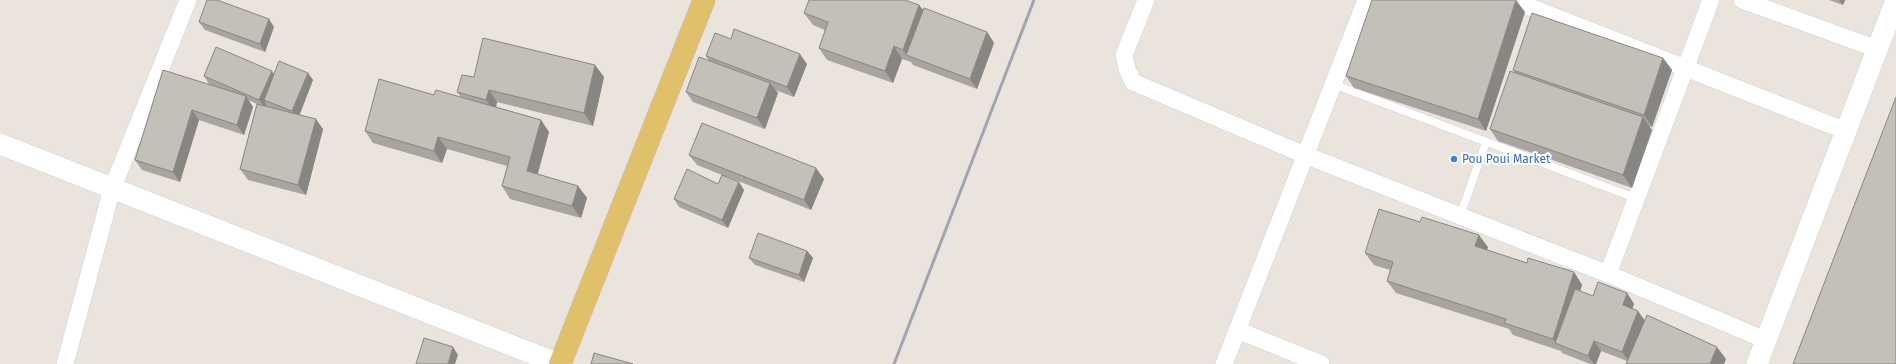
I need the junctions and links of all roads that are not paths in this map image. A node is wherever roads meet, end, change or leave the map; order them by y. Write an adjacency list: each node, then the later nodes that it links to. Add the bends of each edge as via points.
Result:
1 (188, 0): 17 (street)
2 (704, 0): 24 (main road)
3 (1146, 0): 16 (street, via 1124,56 1133,82)
4 (1366, 0): 12 (street)
5 (1512, 0): 9 (street)
6 (1711, 0): 11 (street)
7 (1742, 0): 10 (street)
8 (1896, 0): 10 (street)
9 (1538, 5): 11 (street)
10 (1878, 49): 13 (street)
11 (1687, 68): 13 (street); 18 (street)
12 (1333, 84): 14 (lane); 16 (street)
13 (1846, 131): 22 (street)
14 (1486, 142): 18 (lane); 19 (lane)
15 (0, 144): 17 (street)
16 (1306, 155): 19 (street); 21 (street)
17 (112, 189): 23 (street); 24 (street)
18 (1638, 199): 20 (street)
19 (1460, 216): 20 (street)
20 (1608, 274): 22 (street)
21 (1237, 330): 25 (street); 26 (street)
22 (1766, 340): 27 (street)
23 (65, 364)
24 (560, 364)
25 (1224, 364)
26 (1321, 364)
27 (1757, 364)

